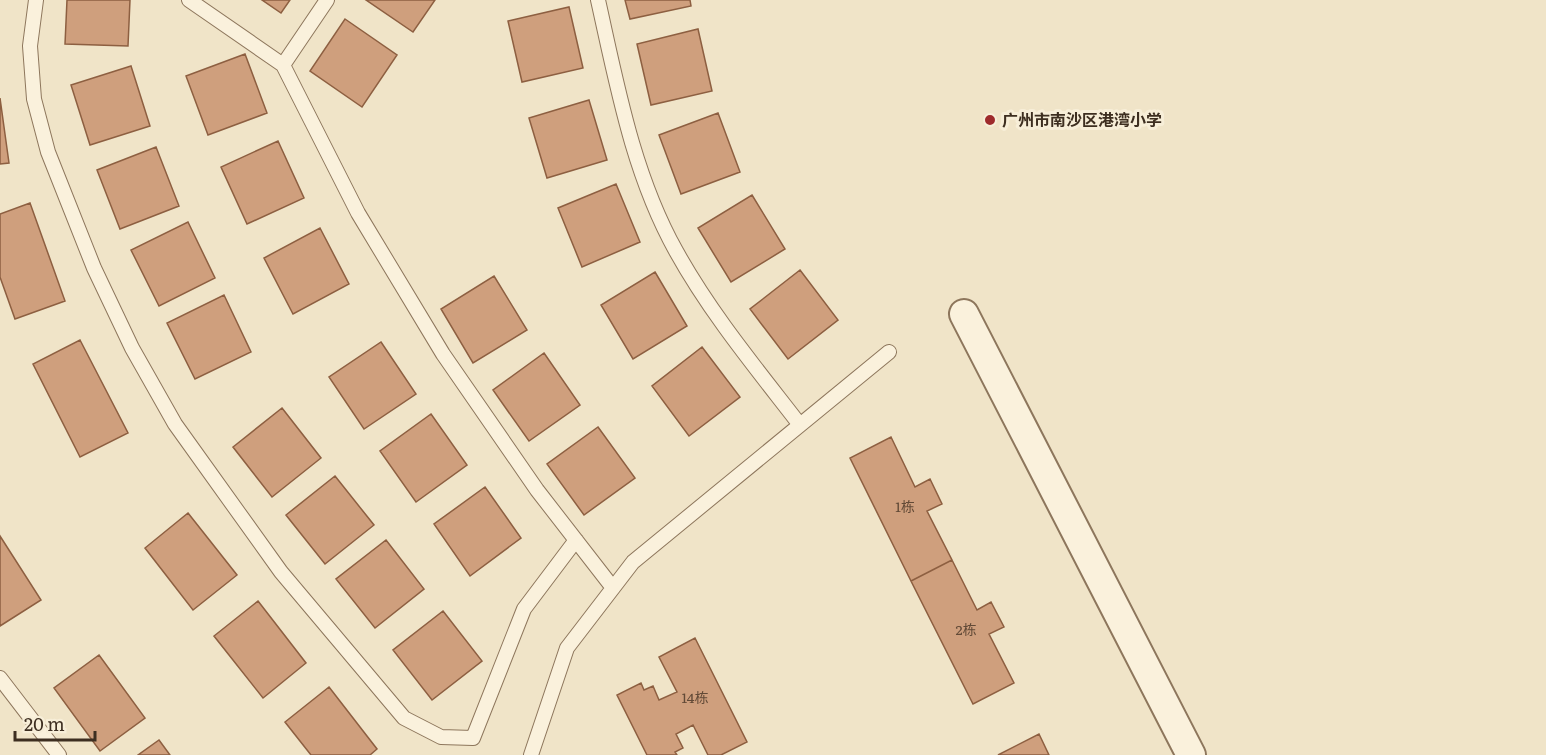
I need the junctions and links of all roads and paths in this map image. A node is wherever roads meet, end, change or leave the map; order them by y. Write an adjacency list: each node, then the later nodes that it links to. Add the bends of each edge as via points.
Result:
1 (36, 0): 9 (lane, via 31,57 34,99 45,141 94,268 132,348 175,424 225,496 281,572 404,718 441,737 473,738 524,609)
2 (189, 0): 5 (lane)
3 (327, 0): 5 (lane)
4 (598, 0): 8 (lane, via 620,102 643,177 675,249 716,316)
5 (283, 65): 9 (lane, via 399,284 489,423)
6 (964, 314): 14 (street)
7 (889, 352): 8 (lane)
8 (800, 425): 10 (lane, via 633,562)
9 (576, 540): 10 (lane)
10 (613, 588): 13 (lane, via 567,648)
11 (0, 678): 12 (lane)
12 (59, 755)
13 (531, 755)
14 (1191, 755)

